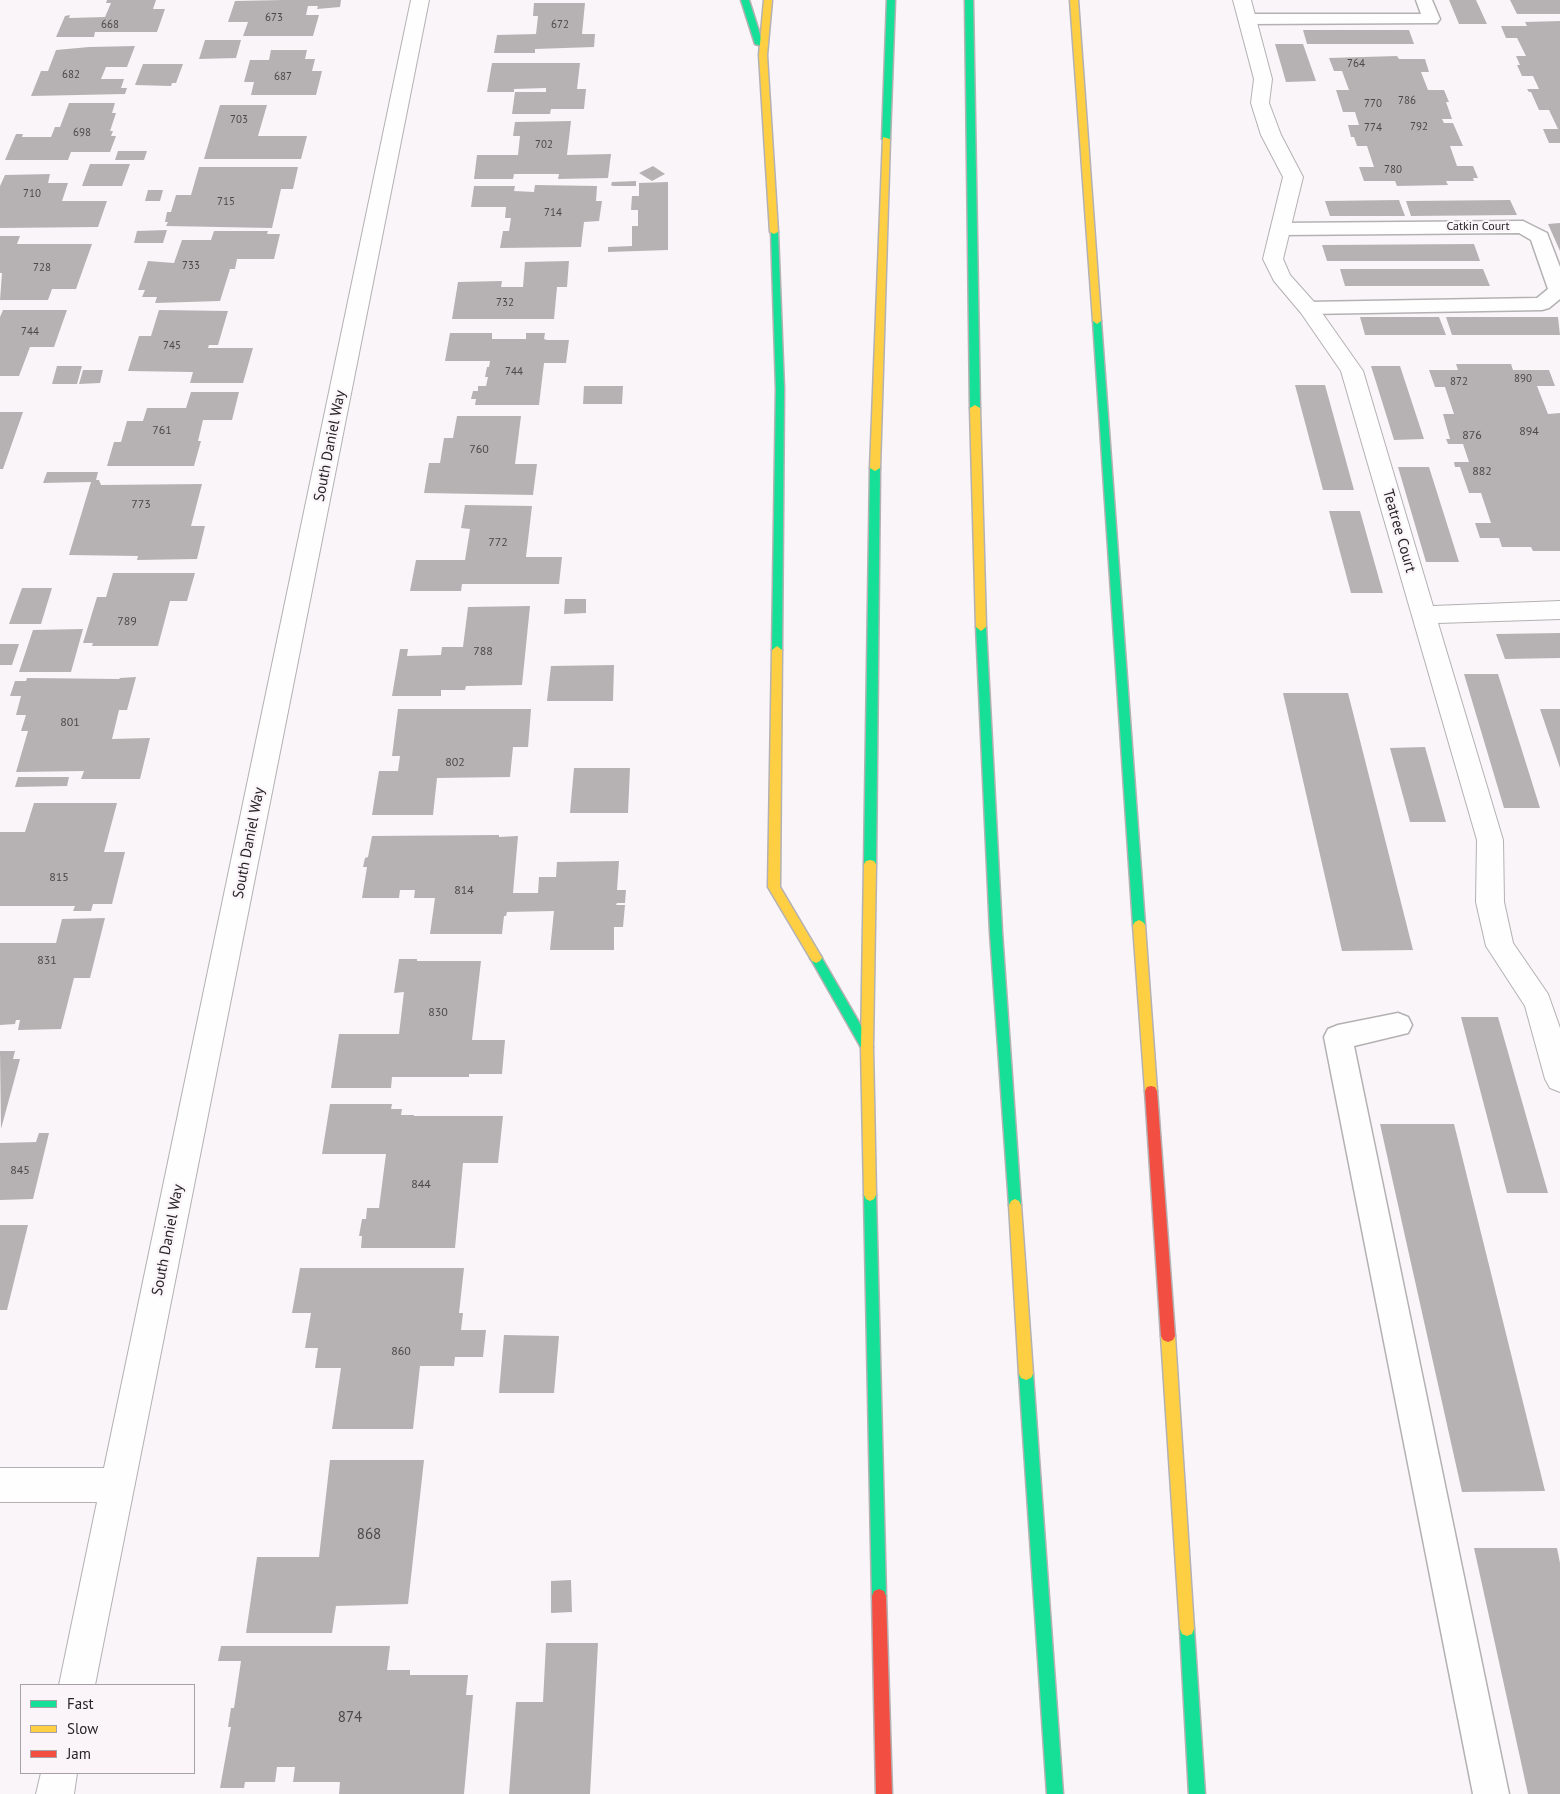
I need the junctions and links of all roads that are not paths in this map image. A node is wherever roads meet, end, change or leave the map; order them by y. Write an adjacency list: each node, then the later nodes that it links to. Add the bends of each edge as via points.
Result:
1 (420, 0): 17 (street, South Daniel Way)
2 (745, 0): 9 (highway)
3 (768, 0): 9 (highway)
4 (891, 0): 15 (highway, via 875,470)
5 (969, 0): 23 (highway, via 976,463 983,681 996,932)
6 (1074, 0): 24 (highway, via 1168,1323)
7 (1424, 0): 8 (lane, via 1431,19)
8 (1245, 10): 10 (street, Teatree Court, via 1263,79 1260,103 1271,135 1293,177)
9 (763, 55): 15 (highway, via 780,389 774,887)
10 (1281, 229): 11 (street, Teatree Court, via 1274,259 1281,277); 11 (lane, Catkin Court, via 1523,227 1540,237 1558,291 1542,304)
11 (1308, 308): 13 (street, Teatree Court, via 1352,371)
12 (1560, 610): 13 (street)
13 (1424, 615): 16 (street, Teatree Court, via 1490,840 1490,902 1500,946 1538,1002)
14 (1398, 1025): 25 (lane, via 1338,1037)
15 (867, 1046): 22 (highway)
16 (1560, 1079)
17 (119, 1485): 18 (street); 19 (street, South Daniel Way)
18 (0, 1486)
19 (77, 1684)
20 (59, 1774): 21 (street)
21 (55, 1794)
22 (884, 1794)
23 (1055, 1794)
24 (1197, 1794)
25 (1491, 1794)

